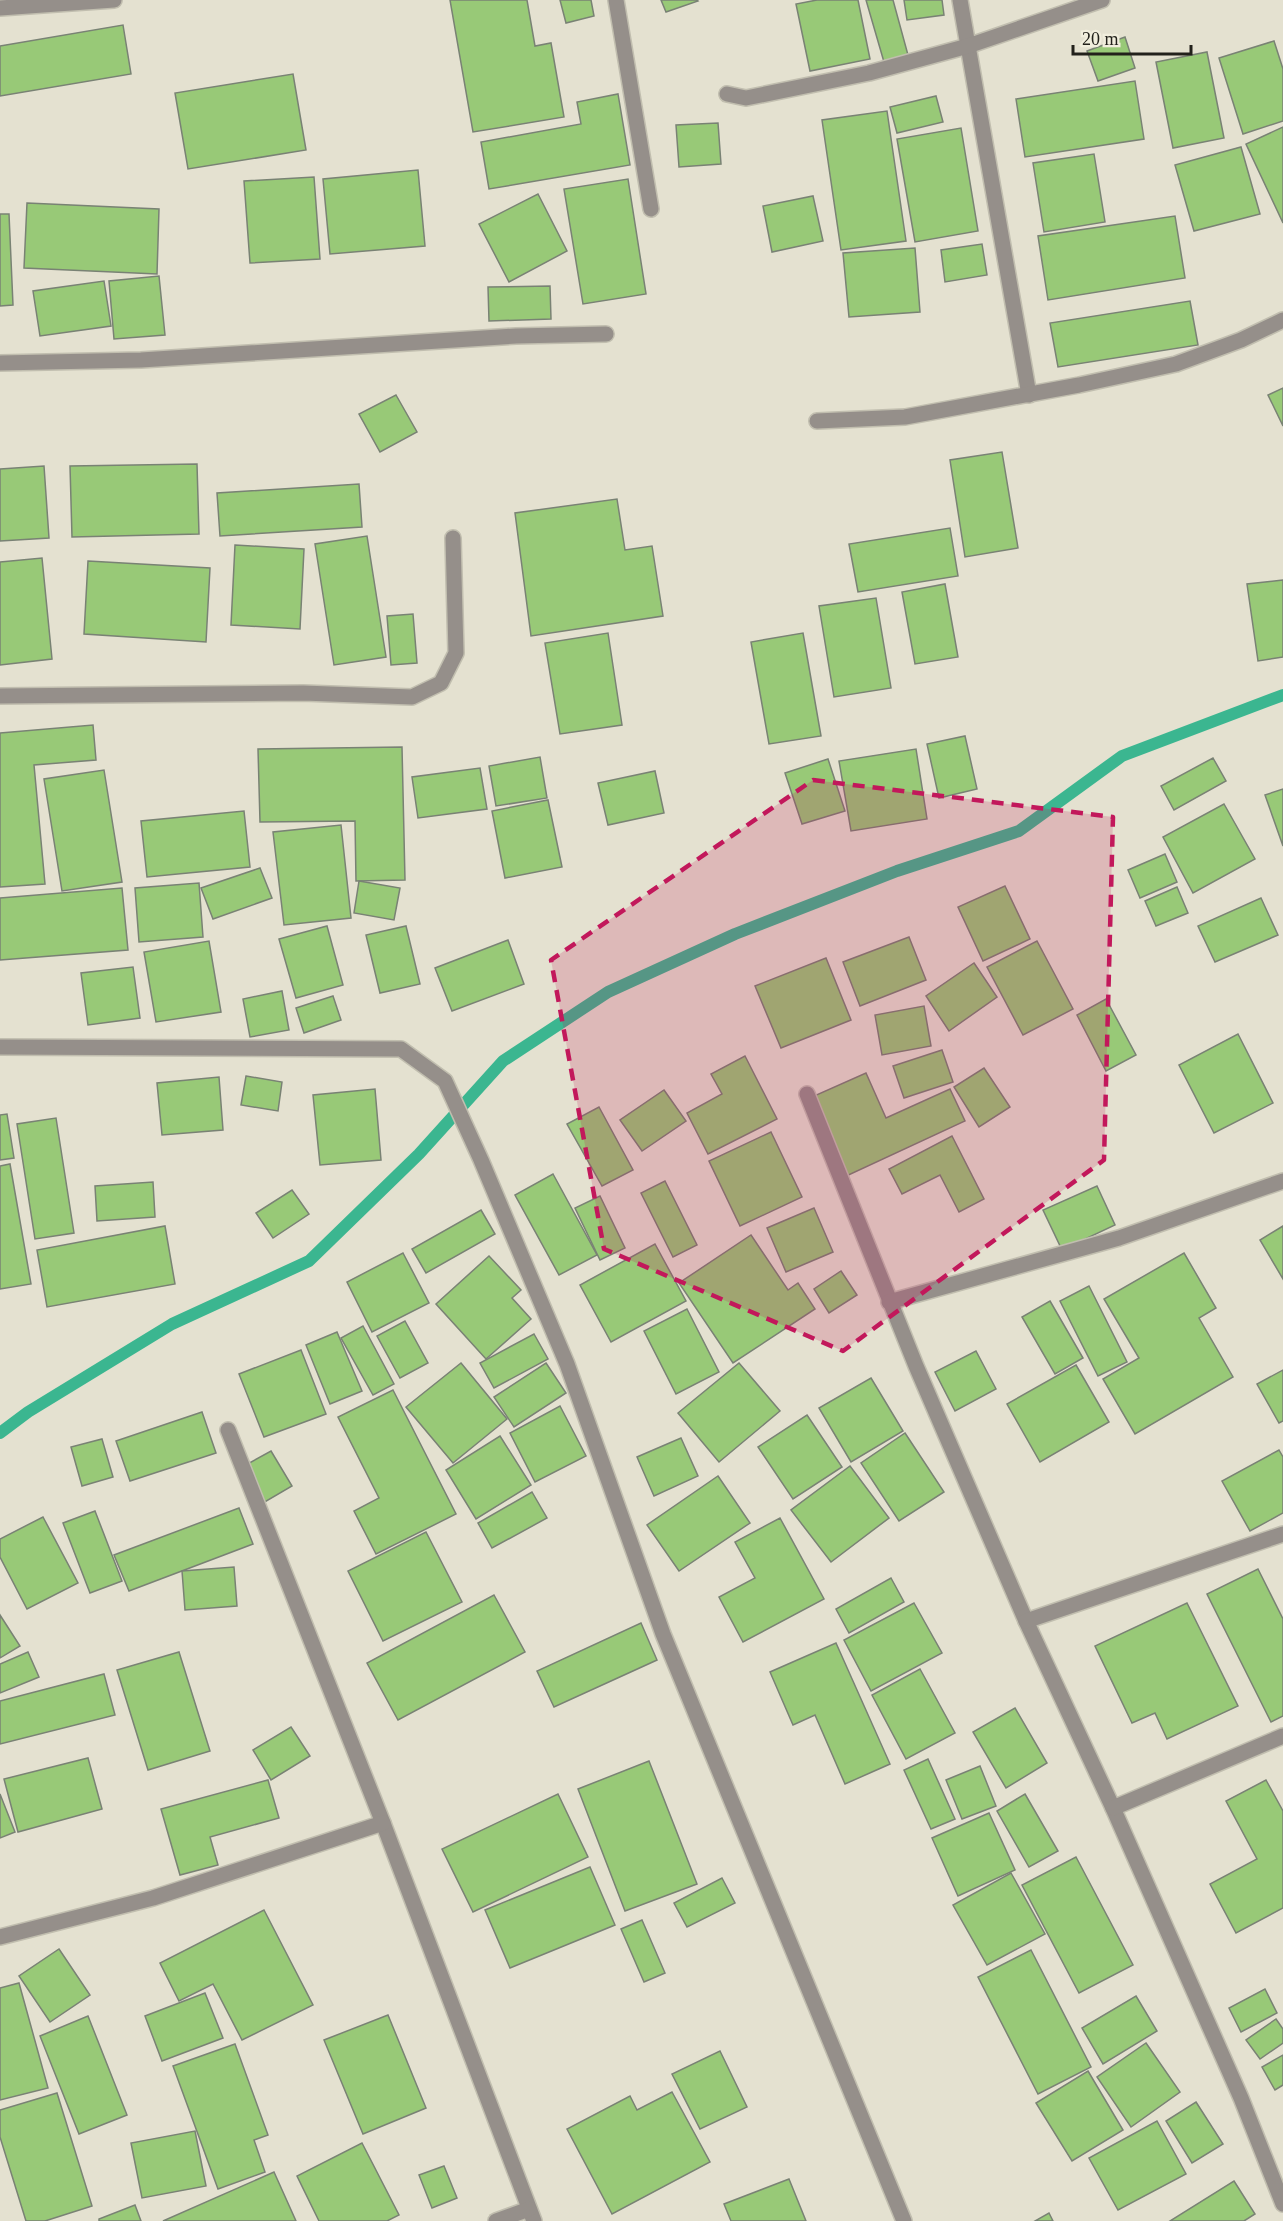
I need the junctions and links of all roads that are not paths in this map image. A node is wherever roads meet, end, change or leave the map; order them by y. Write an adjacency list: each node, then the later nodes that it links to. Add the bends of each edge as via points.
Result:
1 (114, 0): 5 (street)
2 (616, 0): 8 (street)
3 (960, 0): 6 (street)
4 (1102, 0): 6 (street)
5 (0, 8)
6 (969, 46): 7 (street, via 804,87 746,98); 12 (street)
7 (727, 94)
8 (651, 209)
9 (1283, 320): 12 (street, via 1176,364)
10 (606, 334): 11 (street, via 516,336 141,360)
11 (0, 363)
12 (1029, 395): 13 (street, via 905,417)
13 (817, 421)
14 (453, 538): 15 (street, via 456,653 441,683 412,698 303,693)
15 (0, 696)
16 (0, 1047): 30 (street, via 401,1049 445,1081 567,1364 663,1634)
17 (807, 1094): 19 (street)
18 (1283, 1181): 19 (street, via 1119,1238)
19 (889, 1302): 22 (street)
20 (228, 1430): 25 (street)
21 (1283, 1534): 22 (street)
22 (1026, 1621): 24 (street)
23 (1283, 1736): 24 (street)
24 (1113, 1808): 27 (street, via 1241,2098)
25 (383, 1823): 26 (street, via 153,1898); 28 (street)
26 (0, 1937)
27 (1283, 2204)
28 (531, 2215): 29 (street)
29 (496, 2221)
30 (904, 2221)

